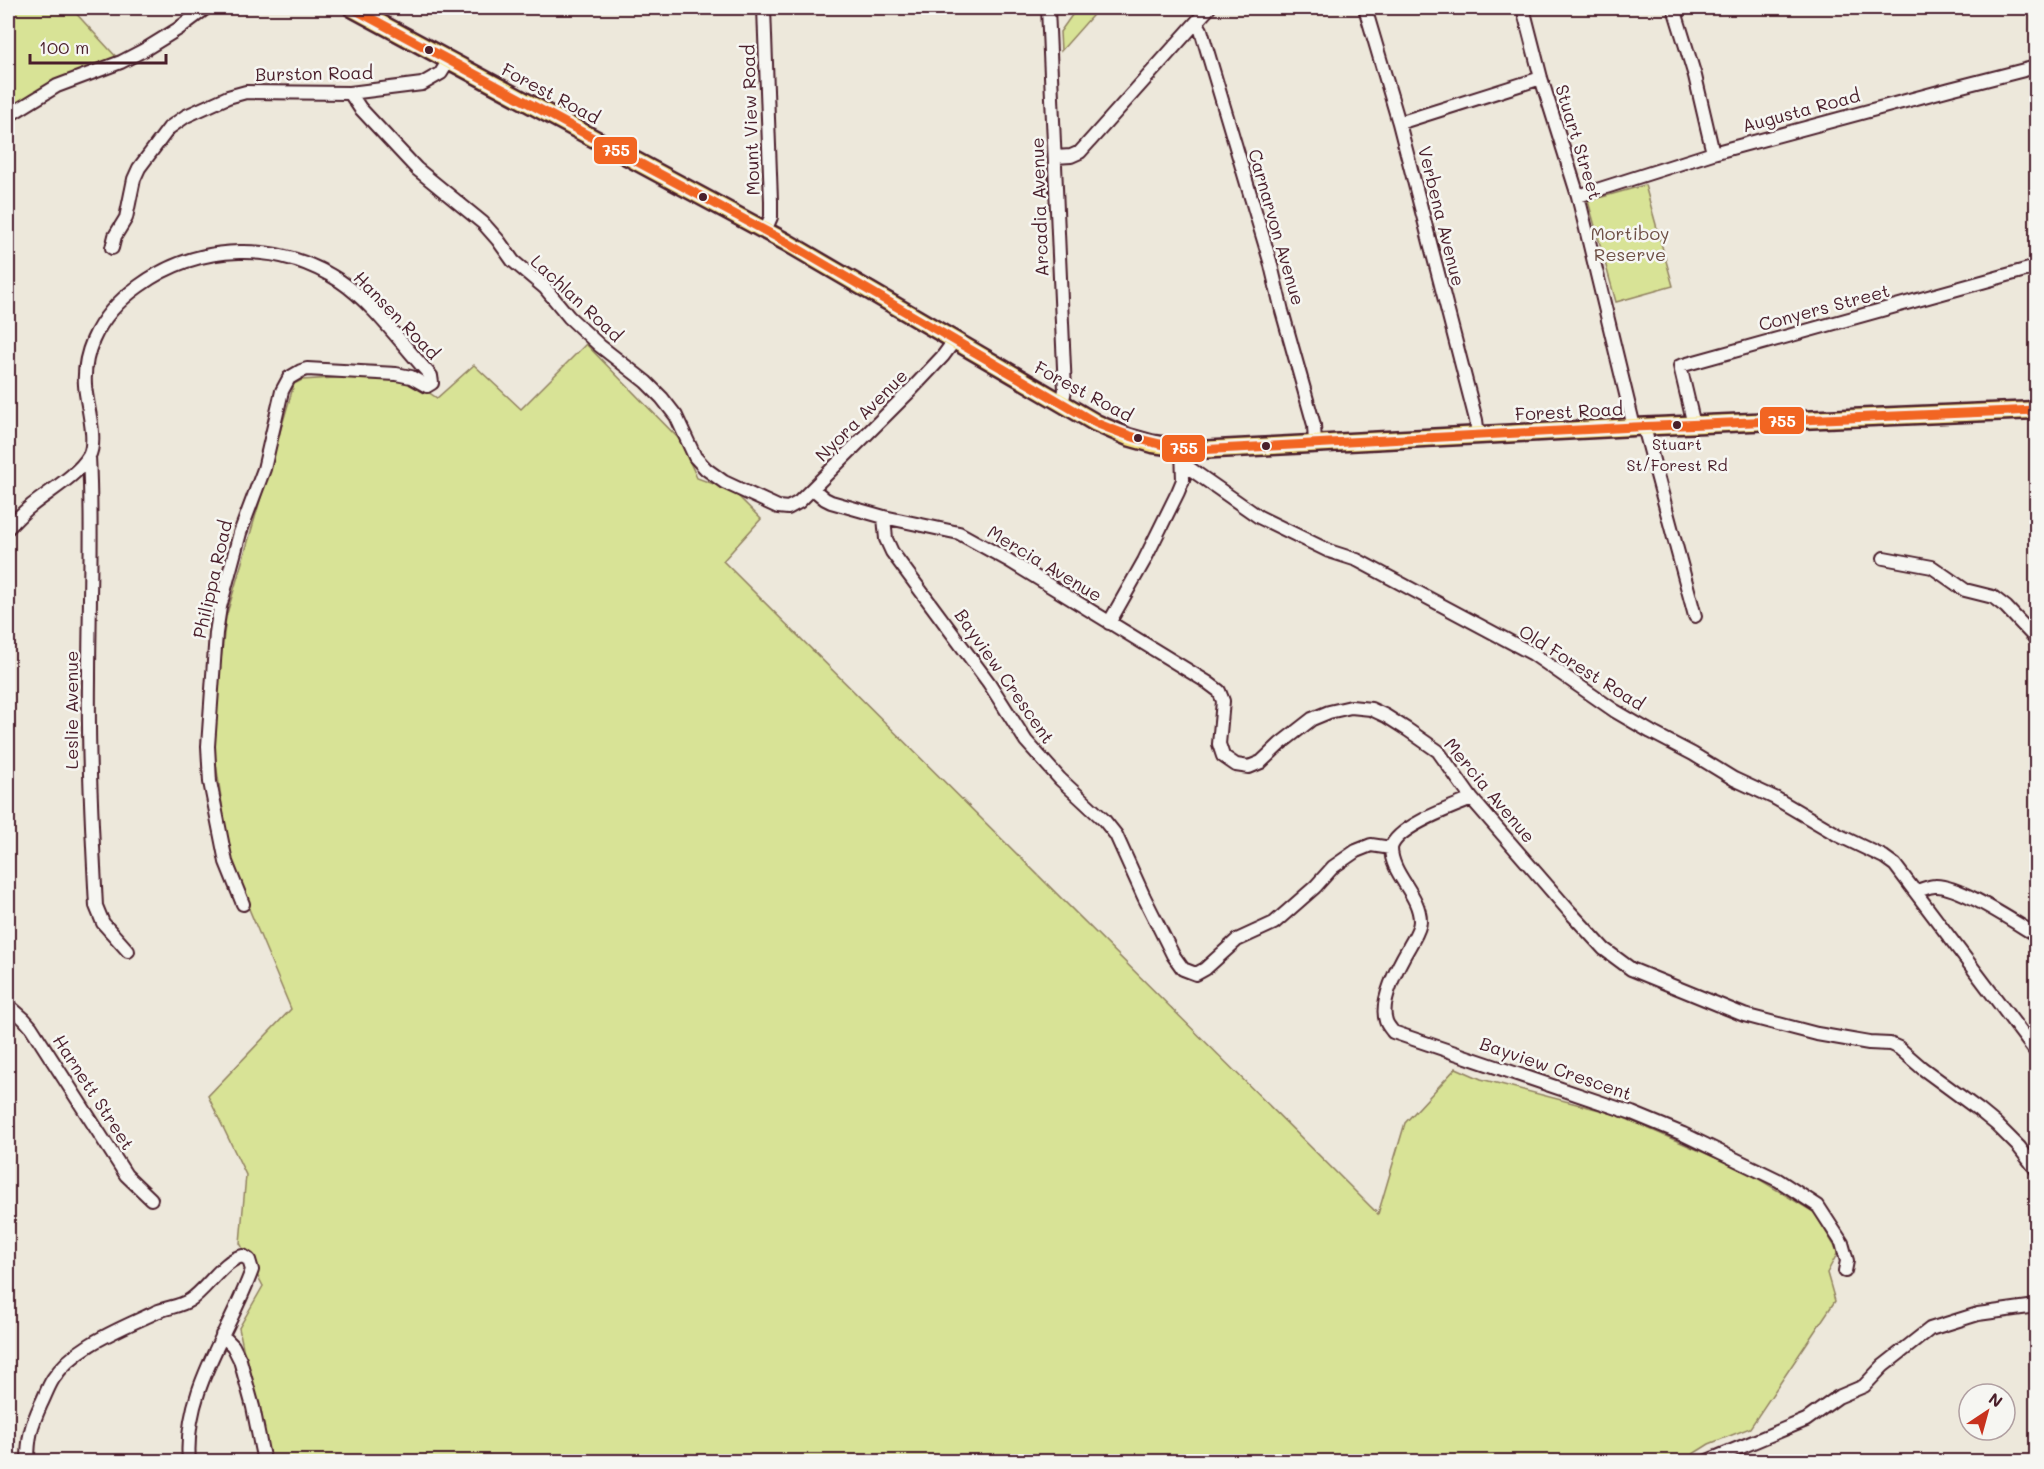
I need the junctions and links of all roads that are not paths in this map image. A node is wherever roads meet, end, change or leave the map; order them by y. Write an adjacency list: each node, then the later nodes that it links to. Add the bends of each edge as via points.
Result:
1 (206, 8): 14 (street, via 144,50 57,86)
2 (352, 8): 10 (main road, Forest Road)
3 (764, 8): 19 (street, Mount View Road, via 771,201 771,217)
4 (1048, 8): 17 (street, Arcadia Avenue)
5 (1209, 8): 9 (street)
6 (1365, 8): 15 (street, Verbena Avenue)
7 (1523, 8): 12 (street, Stuart Street)
8 (1674, 8): 16 (street)
9 (1197, 23): 17 (street, via 1080,152); 29 (street, Carnarvon Avenue, via 1270,261 1314,425)
10 (449, 60): 13 (street, Burston Road, via 441,73 422,84); 19 (main road, Forest Road)
11 (2037, 67): 16 (street, Augusta Road)
12 (1541, 78): 15 (street); 18 (street, Stuart Street)
13 (350, 93): 20 (street, Burston Road, via 246,92 219,100 180,120 169,128 139,168 126,218); 35 (street, Lachlan Road, via 417,169 488,228 513,261 545,288 585,333 657,392 706,469 724,482)
14 (8, 116)
15 (1399, 123): 28 (street, Verbena Avenue)
16 (1713, 153): 18 (street, Augusta Road)
17 (1055, 157): 24 (street, Arcadia Avenue, via 1065,390)
18 (1578, 196): 27 (street, Stuart Street)
19 (765, 231): 22 (main road, Forest Road)
20 (112, 248)
21 (2037, 267): 26 (street, Conyers Street, via 1680,366)
22 (954, 341): 24 (main road, Forest Road); 34 (street, Nyora Avenue)
23 (432, 383): 31 (street, Hansen Road, via 431,376 363,300 326,273 278,255 240,252 201,256 146,281 122,299 102,322 86,365 93,440); 45 (street, Philippa Road, via 427,386 411,377 389,373 307,369 289,378 282,391 264,469 237,542 215,644 208,746 210,782 226,862)
24 (1062, 404): 30 (main road, Forest Road, via 1128,437)
25 (2037, 410): 26 (main road, Forest Road)
26 (1694, 425): 27 (main road, Forest Road)
27 (1639, 427): 28 (main road, Forest Road); 39 (street, Stuart Street)
28 (1478, 435): 29 (main road, Forest Road)
29 (1315, 443): 30 (main road, Forest Road)
30 (1190, 449): 32 (street); 33 (street)
31 (89, 456): 37 (street); 47 (street, Leslie Avenue, via 89,789 96,906 103,923)
32 (1189, 468): 33 (street); 44 (street, Old Forest Road, via 1258,517 1357,560 1533,654 1651,732 1884,857)
33 (1183, 480): 40 (street)
34 (813, 489): 35 (street, Nyora Avenue); 36 (street, Mercia Avenue, via 831,502)
35 (788, 508)
36 (884, 517): 40 (street, Mercia Avenue, via 959,533); 43 (street, Bayview Crescent, via 892,552 989,683 1026,741 1116,835 1183,969 1196,974 1236,940 1274,923 1333,867 1356,851 1371,846)
37 (8, 528)
38 (1884, 558): 41 (street, via 1932,567 1965,590 1993,597)
39 (1695, 616)
40 (1109, 623): 42 (street, Mercia Avenue, via 1219,691 1223,701 1219,744 1223,756 1236,765 1249,767 1261,762 1312,719 1351,707 1394,720 1438,751)
41 (2037, 639)
42 (1472, 798): 43 (street, via 1417,824 1392,842); 50 (street, Mercia Avenue, via 1604,949 1631,969 1744,1015 1816,1034 1899,1048 1996,1124)
43 (1391, 848): 52 (street, Bayview Crescent, via 1417,905 1420,922 1388,990 1384,1010 1393,1032 1632,1113 1778,1180 1818,1206 1842,1243)
44 (1916, 891): 46 (street, via 1935,886 1955,891); 49 (street, Old Forest Road)
45 (243, 904)
46 (2037, 935)
47 (128, 951)
48 (8, 1005): 51 (street, Harnett Street, via 31,1027 126,1175)
49 (2037, 1052)
50 (2037, 1169)
51 (152, 1199)
52 (1845, 1271)
53 (2037, 1306): 58 (street, via 1978,1314 1930,1329 1864,1386 1838,1397 1806,1420)
54 (222, 1335): 55 (street, via 252,1270 243,1256 229,1262 188,1301 93,1343 60,1371 50,1384 29,1432); 56 (street, via 203,1377 190,1422); 57 (street, via 240,1360)
55 (28, 1461)
56 (189, 1461)
57 (264, 1461)
58 (1705, 1461)

